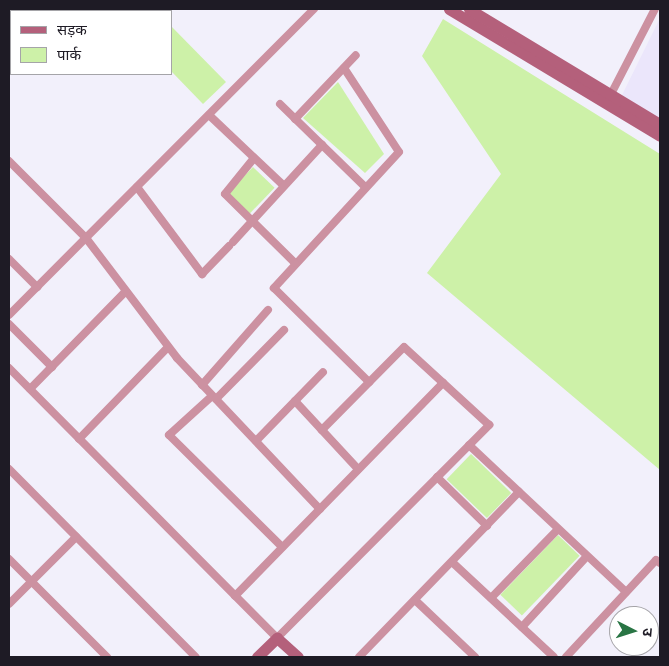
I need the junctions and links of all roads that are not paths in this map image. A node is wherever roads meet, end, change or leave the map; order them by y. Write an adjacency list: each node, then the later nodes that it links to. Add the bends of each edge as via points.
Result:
1 (314, 9): 9 (street)
2 (449, 9): 7 (main road)
3 (469, 9): 7 (main road)
4 (656, 9): 7 (street)
5 (356, 55): 6 (street)
6 (344, 68): 10 (street); 17 (street, via 399,150)
7 (608, 99): 11 (main road); 12 (main road)
8 (280, 104): 10 (street)
9 (209, 115): 14 (street); 18 (street)
10 (295, 119): 13 (street)
11 (660, 124)
12 (660, 136)
13 (322, 145): 16 (street); 17 (street)
14 (254, 158): 16 (street); 19 (street, via 225,192)
15 (9, 161): 20 (street)
16 (284, 186): 19 (street)
17 (364, 186): 22 (street)
18 (137, 187): 19 (street, via 202,274); 20 (street)
19 (251, 222): 22 (street)
20 (86, 238): 23 (street); 24 (street)
21 (9, 259): 23 (street)
22 (294, 262): 33 (street, via 275,290)
23 (37, 287): 26 (street)
24 (126, 291): 29 (street); 30 (street)
25 (268, 310): 35 (street)
26 (9, 315)
27 (9, 324): 30 (street)
28 (284, 330): 37 (street)
29 (168, 347): 35 (street); 40 (street)
30 (52, 366): 36 (street)
31 (9, 368): 36 (street)
32 (323, 372): 38 (street)
33 (370, 382): 34 (street, via 404,347); 39 (street)
34 (443, 383): 42 (street, via 489,424); 44 (street)
35 (202, 385): 37 (street)
36 (30, 390): 40 (street)
37 (214, 397): 41 (street); 51 (street, via 169,435)
38 (295, 401): 39 (street); 41 (street)
39 (322, 430): 44 (street)
40 (79, 439): 58 (street)
41 (256, 441): 47 (street)
42 (469, 445): 45 (street); 46 (street)
43 (9, 469): 50 (street)
44 (358, 469): 47 (street)
45 (437, 476): 48 (street); 63 (street)
46 (519, 492): 48 (street); 49 (street)
47 (320, 508): 51 (street)
48 (487, 526): 54 (street)
49 (558, 529): 52 (street); 59 (street)
50 (76, 537): 56 (street); 65 (street)
51 (282, 547): 58 (street)
52 (587, 556): 57 (street); 62 (street)
53 (9, 559): 56 (street)
54 (452, 562): 59 (street); 60 (street)
55 (660, 564): 57 (street, via 656,560)
56 (32, 582): 61 (street); 64 (street)
57 (626, 592): 71 (street)
58 (235, 596): 63 (street)
59 (491, 598): 62 (street)
60 (415, 600): 68 (street); 69 (street)
61 (9, 604)
62 (522, 627): 70 (street)
63 (276, 638): 66 (main road); 67 (main road)
64 (107, 657)
65 (196, 657)
66 (257, 657)
67 (298, 657)
68 (359, 657)
69 (475, 657)
70 (554, 657)
71 (566, 657)

